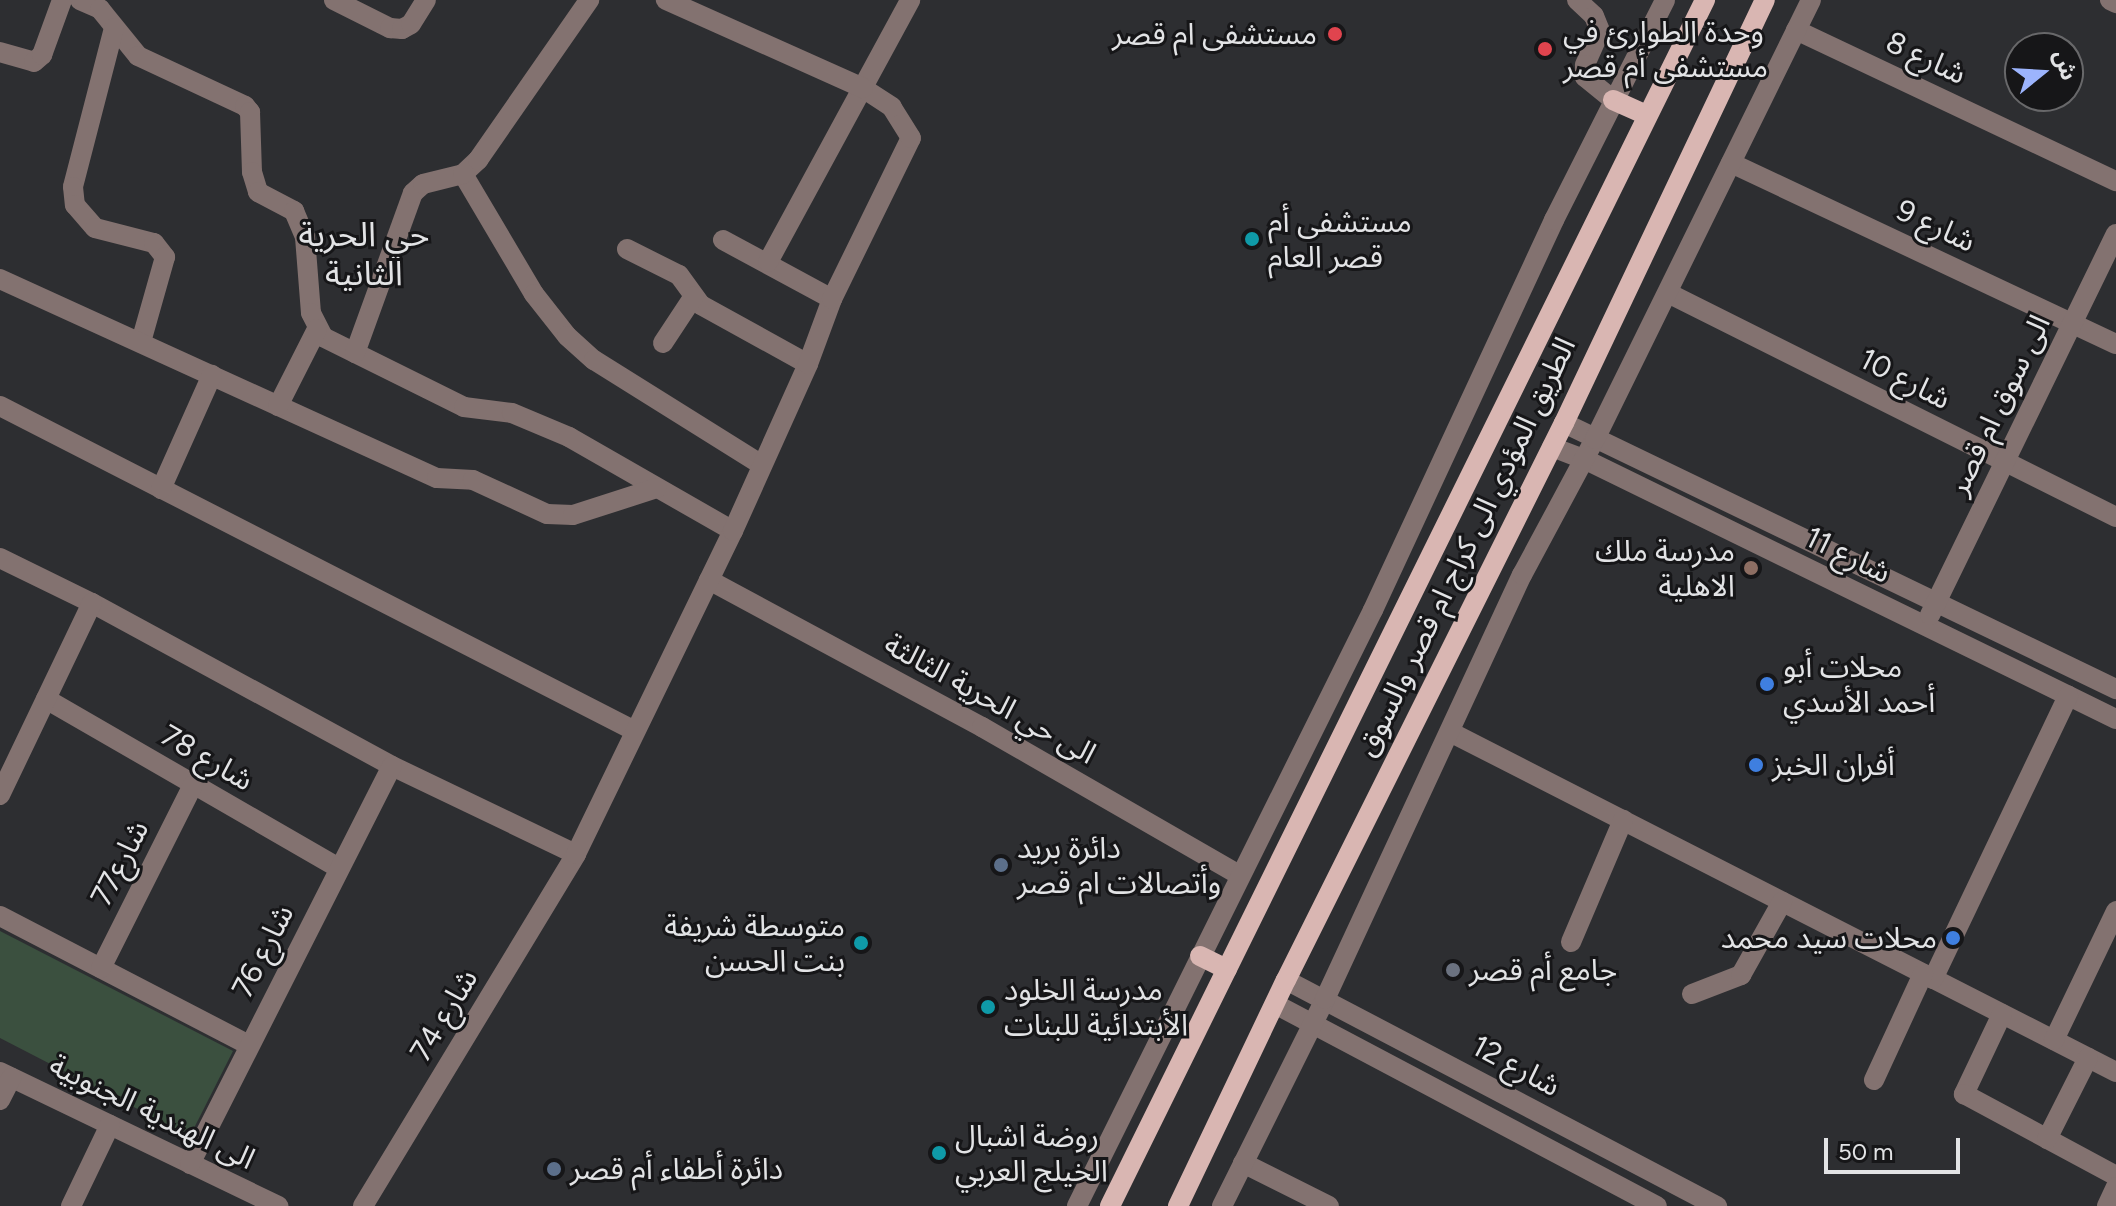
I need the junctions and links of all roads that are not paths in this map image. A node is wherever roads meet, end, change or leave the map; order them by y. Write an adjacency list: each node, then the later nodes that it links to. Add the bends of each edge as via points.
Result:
1 (62, 0): 17 (street, via 42,55 34,62)
2 (80, 0): 15 (street, via 100,9)
3 (334, 0): 4 (street, via 402,29)
4 (426, 0)
5 (589, 0): 22 (street)
6 (666, 0): 18 (street)
7 (910, 0): 18 (street)
8 (1577, 0): 19 (street, via 1594,16 1600,31 1585,77)
9 (1665, 0): 19 (street)
10 (1705, 0): 20 (main road)
11 (1765, 0): 42 (main road, الطريق المؤدي الى كراج ام قصر والسوق)
12 (1811, 0): 16 (street)
13 (2110, 0): 14 (street)
14 (2116, 3)
15 (114, 28): 33 (street, via 138,56 250,112 258,192 294,211 305,237); 34 (street, via 73,187 75,205 95,228 154,243 165,257)
16 (1796, 30): 21 (street); 23 (street, شارع 8)
17 (0, 52)
18 (863, 88): 27 (street); 31 (street, شارع 74, via 892,107 911,138)
19 (1613, 100): 20 (main road); 69 (street, via 1373,610)
20 (1647, 115): 76 (main road)
21 (1731, 163): 29 (street); 32 (street, شارع 9)
22 (463, 174): 37 (street, via 423,184 413,193); 47 (street, via 534,294 567,336 594,360)
23 (2116, 181)
24 (2116, 234): 32 (street, الى سوق ام قصر)
25 (723, 240): 27 (street)
26 (627, 249): 30 (street, via 679,275)
27 (768, 262): 31 (street)
28 (0, 279): 34 (street)
29 (1668, 293): 43 (street); 46 (street, شارع 10)
30 (694, 296): 35 (street); 38 (street, via 701,305)
31 (832, 299): 38 (street, شارع 74)
32 (2073, 324): 36 (street, شارع 9); 46 (street, الى سوق ام قصر)
33 (317, 329): 37 (street); 41 (street)
34 (141, 342): 39 (street)
35 (663, 343)
36 (2116, 344)
37 (355, 353): 48 (street, via 464,407 512,413 569,437)
38 (808, 364): 47 (street, شارع 74)
39 (212, 375): 41 (street); 49 (street)
40 (0, 406): 49 (street)
41 (278, 406): 48 (street, via 437,478 473,480 547,514 573,515)
42 (1564, 423): 43 (street, شارع 11); 44 (main road, الطريق المؤدي الى كراج ام قصر والسوق)
43 (1595, 439): 45 (street); 54 (street, شارع 11)
44 (1552, 447): 45 (street, شارع 11); 78 (main road, الطريق المؤدي الى كراج ام قصر والسوق)
45 (1584, 459): 56 (street, شارع 11); 62 (street, via 1522,575)
46 (2004, 463): 50 (street, شارع 10); 54 (street, الى سوق ام قصر)
47 (762, 465): 51 (street, شارع 74)
48 (657, 488): 51 (street)
49 (161, 489): 61 (street)
50 (2116, 517)
51 (733, 531): 53 (street, شارع 74)
52 (0, 558): 55 (street)
53 (709, 580): 61 (street, شارع 74); 69 (street, الى حي الحرية الثالثة, via 982,727)
54 (1936, 602): 56 (street, الى سوق ام قصر); 57 (street, شارع 11)
55 (92, 603): 59 (street); 63 (street)
56 (1925, 626): 58 (street, شارع 11)
57 (2116, 689)
58 (2068, 696): 60 (street, شارع 11); 77 (street)
59 (46, 699): 64 (street, شارع 78); 65 (street)
60 (2116, 719)
61 (635, 731): 67 (street, شارع 74)
62 (1450, 732): 66 (street); 80 (street)
63 (392, 766): 67 (street); 68 (street, شارع 76)
64 (193, 785): 68 (street, شارع 78); 75 (street, شارع77)
65 (0, 795)
66 (1623, 820): 70 (street); 73 (street)
67 (576, 854): 100 (street, شارع 74)
68 (339, 868): 85 (street, شارع 76)
69 (1239, 875): 74 (street)
70 (1782, 902): 77 (street); 79 (street, via 1741,975)
71 (2116, 911): 84 (street)
72 (0, 916): 75 (street)
73 (1571, 942)
74 (1200, 956): 76 (main road); 101 (street)
75 (101, 968): 85 (street)
76 (1227, 969): 102 (main road)
77 (1928, 977): 82 (street); 89 (street)
78 (1286, 980): 80 (street, شارع 12); 81 (main road, الطريق المؤدي الى كراج ام قصر والسوق)
79 (1692, 994)
80 (1325, 999): 83 (street); 96 (street, شارع 12)
81 (1275, 1004): 83 (street, شارع 12); 103 (main road, الطريق المؤدي الى كراج ام قصر والسوق)
82 (2002, 1014): 84 (street); 92 (street, via 1964,1094)
83 (1312, 1023): 93 (street); 106 (street, شارع 12)
84 (2054, 1040): 86 (street)
85 (249, 1045): 94 (street, شارع 76)
86 (2088, 1058): 87 (street); 92 (street)
87 (2116, 1072)
88 (6, 1075): 90 (street); 91 (street, الى الهندية الجنوبية)
89 (1874, 1080)
90 (0, 1100)
91 (110, 1125): 94 (street, الى الهندية الجنوبية); 98 (street)
92 (2047, 1139): 95 (street)
93 (1243, 1163): 104 (street); 105 (street)
94 (190, 1164): 99 (street, الى الهندية الجنوبية)
95 (2116, 1176)
96 (1670, 1182): 106 (street); 107 (street, شارع 12)
97 (2116, 1187): 108 (street)
98 (71, 1206)
99 (278, 1206)
100 (363, 1206)
101 (1077, 1206)
102 (1110, 1206)
103 (1178, 1206)
104 (1222, 1206)
105 (1329, 1206)
106 (1657, 1206)
107 (1717, 1206)
108 (2107, 1206)

